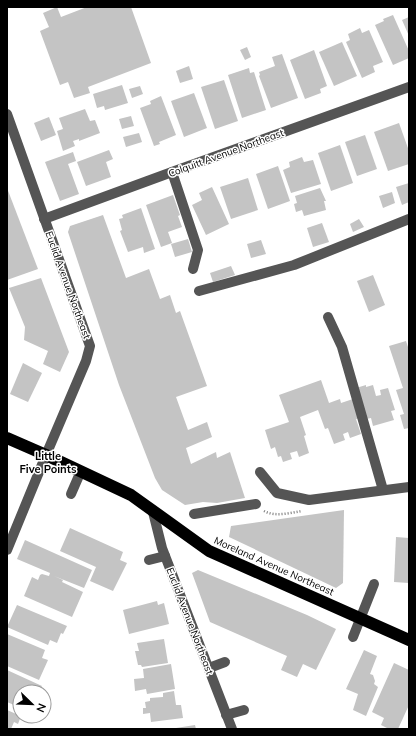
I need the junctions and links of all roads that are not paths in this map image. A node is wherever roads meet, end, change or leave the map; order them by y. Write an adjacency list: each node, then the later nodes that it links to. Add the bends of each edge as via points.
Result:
1 (409, 87): 4 (street, Colquitt Avenue Northeast)
2 (7, 114): 3 (street, Euclid Avenue Northeast)
3 (10, 134): 5 (street, Euclid Avenue Northeast)
4 (172, 172): 5 (street, Colquitt Avenue Northeast); 7 (street, via 198,250)
5 (44, 219): 11 (street, Euclid Avenue Northeast, via 90,346)
6 (409, 219): 8 (street, via 294,265)
7 (193, 269)
8 (199, 291)
9 (328, 317): 15 (street, via 342,347)
10 (7, 438): 11 (highway, Moreland Avenue Northeast)
11 (46, 454): 12 (highway, Moreland Avenue Northeast); 20 (street, Euclid Avenue Northeast)
12 (81, 471): 16 (street); 18 (highway, Moreland Avenue Northeast, via 131,494)
13 (260, 472): 15 (street, via 277,493 309,500)
14 (409, 486): 15 (street)
15 (383, 490)
16 (71, 494)
17 (256, 504): 19 (street)
18 (153, 512): 21 (street, Euclid Avenue Northeast); 24 (highway, Moreland Avenue Northeast, via 209,551)
19 (194, 514)
20 (7, 550)
21 (165, 556): 22 (street); 28 (street, Euclid Avenue Northeast)
22 (149, 560)
23 (374, 584): 24 (street)
24 (361, 619): 25 (street); 26 (highway, Moreland Avenue Northeast)
25 (353, 637)
26 (409, 640)
27 (225, 662): 28 (street)
28 (208, 668): 30 (street, Euclid Avenue Northeast)
29 (244, 710): 30 (street)
30 (226, 715): 31 (street, Euclid Avenue Northeast)
31 (232, 729)

